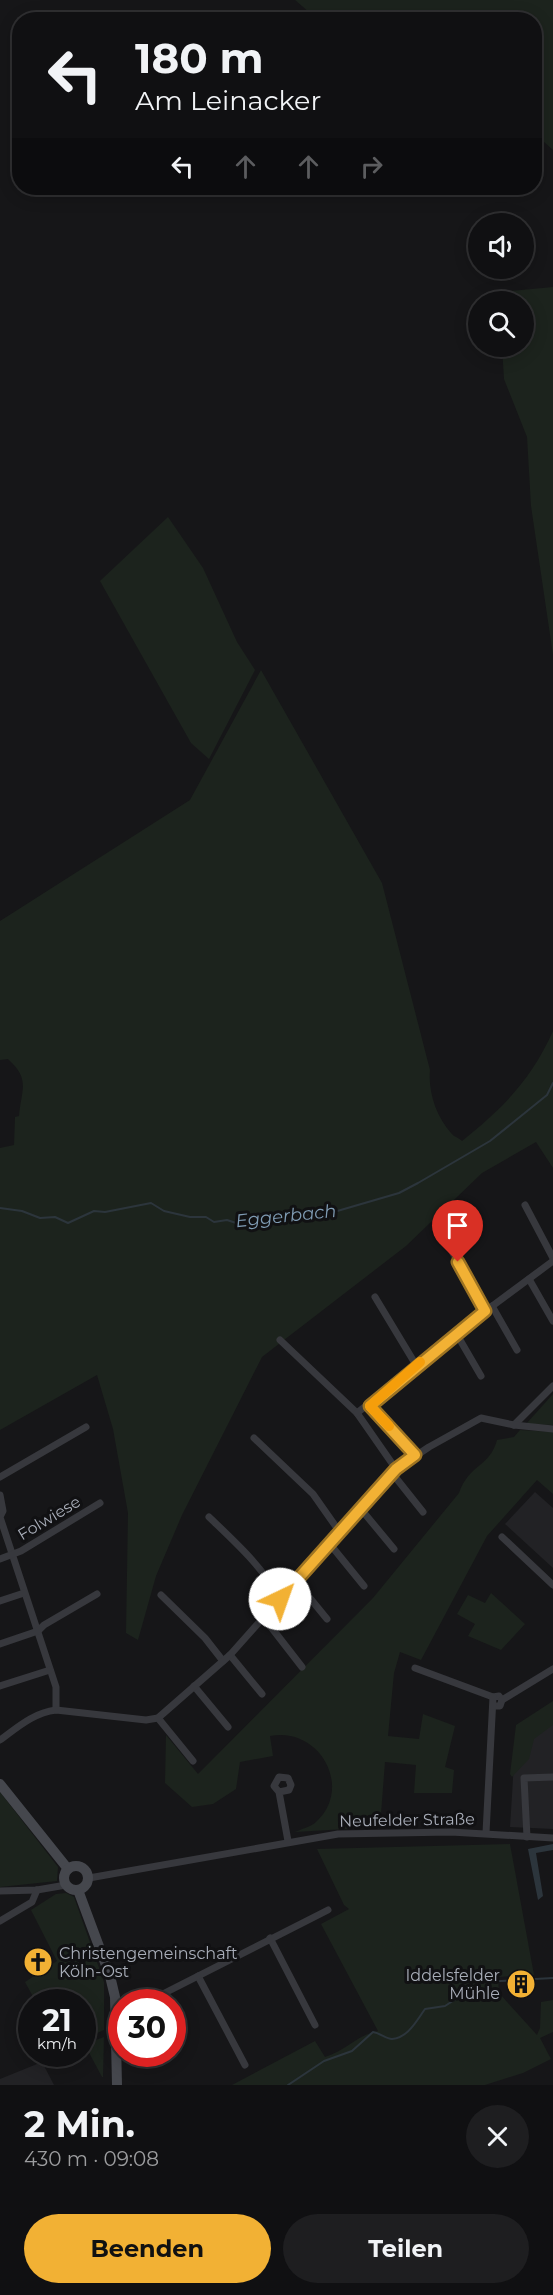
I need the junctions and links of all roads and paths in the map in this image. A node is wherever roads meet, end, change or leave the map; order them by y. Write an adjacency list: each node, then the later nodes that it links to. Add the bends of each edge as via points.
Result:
1 (525, 1205): 3 (street)
2 (448, 1246): 6 (street)
3 (553, 1259): 4 (street)
4 (529, 1279): 6 (street); 7 (street)
5 (375, 1297): 11 (street)
6 (488, 1308): 8 (street); 10 (street)
7 (553, 1322)
8 (456, 1333): 11 (street); 12 (street)
9 (280, 1340): 15 (street)
10 (517, 1350)
11 (416, 1365): 14 (street)
12 (481, 1376)
13 (553, 1386): 16 (street)
14 (370, 1406): 15 (street); 20 (street)
15 (357, 1413): 21 (street)
16 (514, 1425): 18 (street); 20 (street, via 481,1418)
17 (86, 1427): 22 (street)
18 (553, 1429)
19 (254, 1438): 29 (street, via 313,1494)
20 (415, 1455): 21 (street)
21 (394, 1471): 25 (street); 26 (street)
22 (0, 1477)
23 (0, 1495): 27 (street, Folwiese)
24 (100, 1503): 33 (street, Folwiese)
25 (360, 1508): 29 (street); 32 (street)
26 (423, 1512)
27 (0, 1517): 33 (street, Folwiese)
28 (209, 1517): 41 (street, via 251,1556)
29 (339, 1531): 31 (street)
30 (502, 1537): 36 (street)
31 (329, 1543): 35 (street); 37 (street)
32 (394, 1549)
33 (12, 1555): 34 (street, Folwiese); 38 (street, Folwiese)
34 (0, 1559)
35 (296, 1581): 41 (street); 44 (street)
36 (553, 1584)
37 (364, 1586)
38 (24, 1593): 42 (street); 45 (street, Folwiese)
39 (97, 1594): 45 (street)
40 (161, 1595): 48 (street)
41 (280, 1599): 43 (street)
42 (0, 1601)
43 (264, 1618): 47 (street); 49 (street)
44 (327, 1619)
45 (38, 1631): 46 (street); 52 (street, Folwiese)
46 (0, 1644)
47 (230, 1655): 48 (street); 55 (street)
48 (223, 1661): 54 (street)
49 (302, 1666)
50 (415, 1668): 56 (street)
51 (553, 1669): 57 (street)
52 (50, 1670): 53 (street); 59 (street, Folwiese, via 56,1687)
53 (0, 1686)
54 (195, 1686): 60 (street); 61 (street)
55 (262, 1694)
56 (493, 1697): 57 (street); 58 (street)
57 (502, 1700): 58 (street, via 500,1706)
58 (494, 1706): 67 (street)
59 (56, 1710): 60 (street); 62 (street, via 28,1719)
60 (158, 1718): 63 (street)
61 (228, 1727)
62 (0, 1740)
63 (193, 1761)
64 (553, 1777): 68 (street, via 524,1778)
65 (0, 1784): 71 (main road)
66 (279, 1792): 70 (street)
67 (486, 1833): 68 (street, Neufelder Straße); 70 (street, Neufelder Straße, via 338,1834)
68 (527, 1837): 69 (street, Neufelder Straße)
69 (553, 1838)
70 (288, 1842): 72 (street, Neufelder Straße)
71 (68, 1869): 72 (main road, via 79,1866); 73 (main road)
72 (89, 1878): 75 (main road, via 86,1886)
73 (66, 1885): 74 (street); 75 (main road)
74 (37, 1890): 76 (street); 78 (street, via 32,1902)
75 (78, 1890): 81 (main road)
76 (0, 1891)
77 (328, 1910): 79 (street)
78 (0, 1921)
79 (270, 1938): 80 (street); 83 (street)
80 (198, 1976): 82 (street); 84 (street)
81 (113, 1989)
82 (172, 1989)
83 (315, 2025)
84 (244, 2066)
85 (117, 2067): 86 (main road)
86 (117, 2085)

